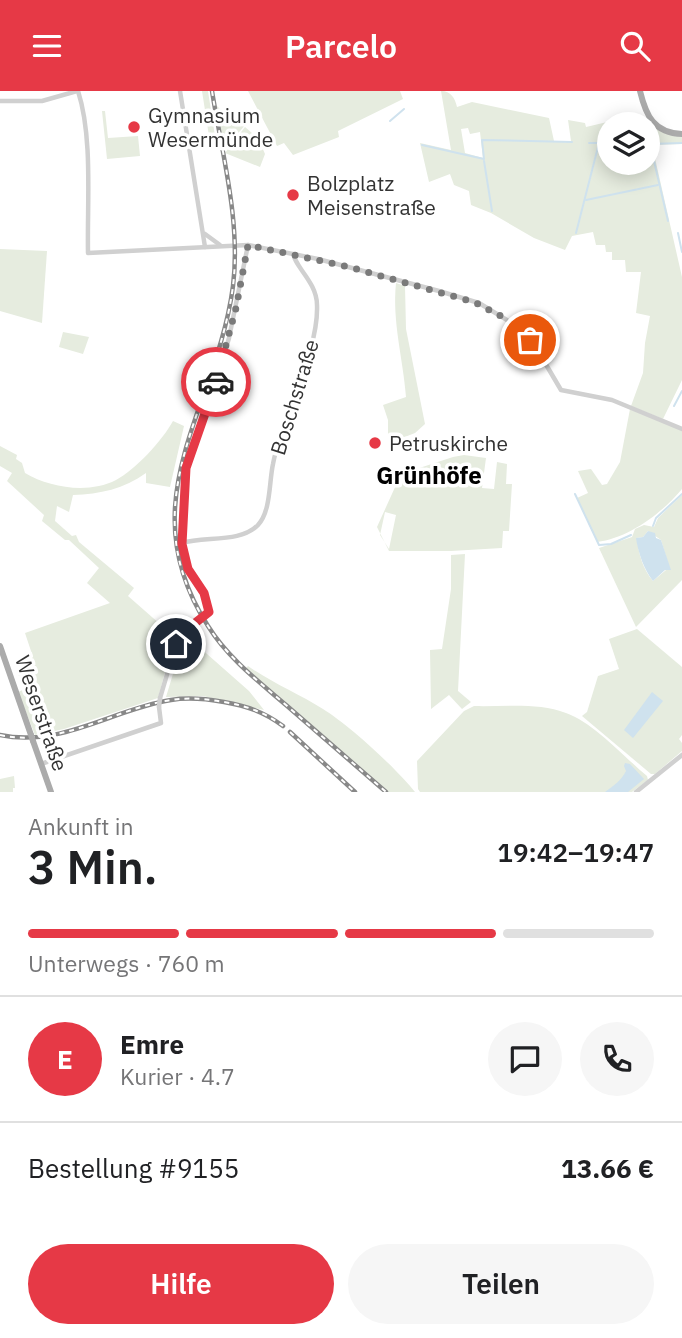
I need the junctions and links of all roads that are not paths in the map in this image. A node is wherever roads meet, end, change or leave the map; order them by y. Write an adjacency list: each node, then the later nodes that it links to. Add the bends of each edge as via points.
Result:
1 (78, 91): 4 (street, via 42,101); 9 (street, via 87,167 88,253)
2 (180, 91): 6 (street)
3 (640, 91): 5 (main road, via 646,112 658,128)
4 (0, 101)
5 (682, 134)
6 (203, 230): 8 (street); 9 (street)
7 (248, 245): 8 (street); 10 (street); 12 (street, via 229,338 186,468)
8 (225, 246): 9 (street)
9 (205, 247)
10 (294, 254): 11 (street, via 487,307 530,340 560,389 612,400); 13 (street, Boschstraße, via 315,291 318,306 311,346 274,457 263,518 242,535)
11 (682, 429)
12 (183, 529): 13 (street, via 191,537); 14 (street)
13 (204, 538): 14 (street)
14 (182, 544): 17 (street, bridge, via 188,569 208,601 209,612 176,644 160,698 161,723)
15 (0, 646): 17 (main road, Weserstraße)
16 (682, 755): 19 (street)
17 (41, 764): 18 (main road, Weserstraße)
18 (51, 792)
19 (636, 792)

